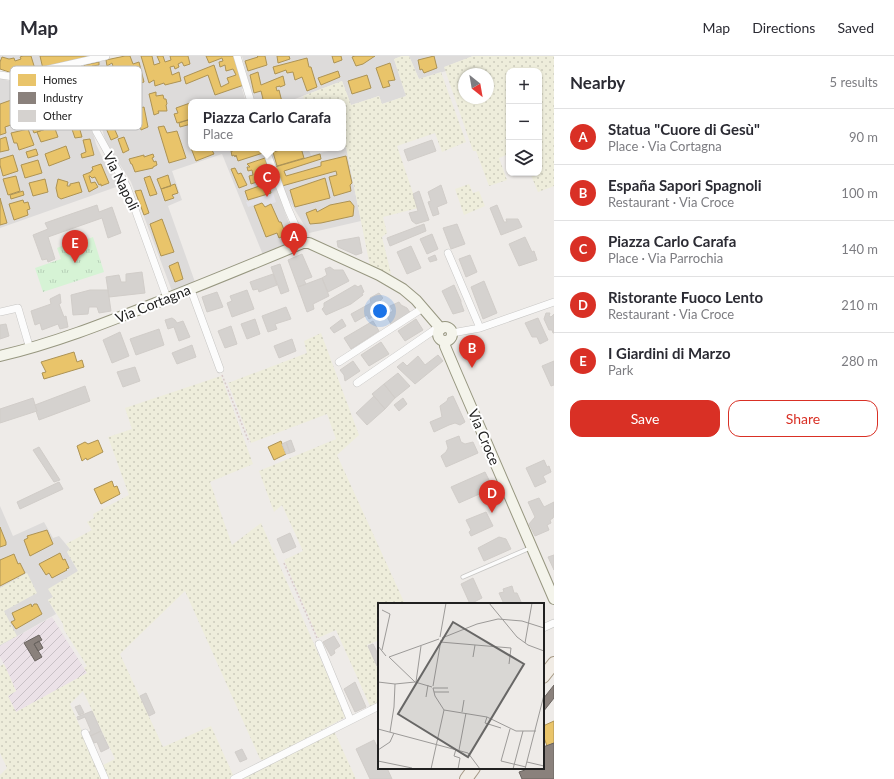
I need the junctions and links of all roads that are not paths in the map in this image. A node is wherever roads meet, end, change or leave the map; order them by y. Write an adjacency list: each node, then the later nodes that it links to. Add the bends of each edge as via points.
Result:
1 (106, 56): 3 (street)
2 (237, 56): 9 (street)
3 (96, 57): 4 (street)
4 (77, 63): 5 (street); 6 (street, Via Napoli)
5 (64, 66)
6 (78, 66)
7 (0, 75): 8 (street)
8 (10, 76)
9 (250, 99)
10 (96, 130): 15 (street, Via Napoli, via 127,187)
11 (266, 151): 12 (street)
12 (303, 243): 14 (street, Via Cortagna); 17 (street, via 309,243 392,282)
13 (448, 253): 20 (street)
14 (191, 290): 15 (street, Via Cortagna); 25 (street)
15 (167, 298): 22 (street, Via Cortagna, via 84,332)
16 (554, 302): 20 (street)
17 (423, 308): 19 (street); 24 (street)
18 (0, 312): 22 (street, via 18,308)
19 (441, 328): 21 (street, Via Croce, via 441,339); 26 (street)
20 (480, 328): 21 (street)
21 (448, 337): 27 (street, Via Croce, via 446,346 456,372)
22 (30, 349): 23 (street, Via Cortagna)
23 (0, 356)
24 (339, 362)
25 (220, 369)
26 (357, 383)
27 (531, 548): 28 (lane); 29 (street, Via Croce)
28 (463, 577)
29 (554, 599)
30 (554, 623): 31 (street)
31 (544, 628)
32 (319, 644): 36 (street)
33 (554, 663): 34 (main road)
34 (544, 676)
35 (378, 706): 36 (street)
36 (350, 719): 40 (street)
37 (85, 733): 39 (street)
38 (473, 769): 41 (main road)
39 (105, 779)
40 (234, 779)
41 (466, 779)

